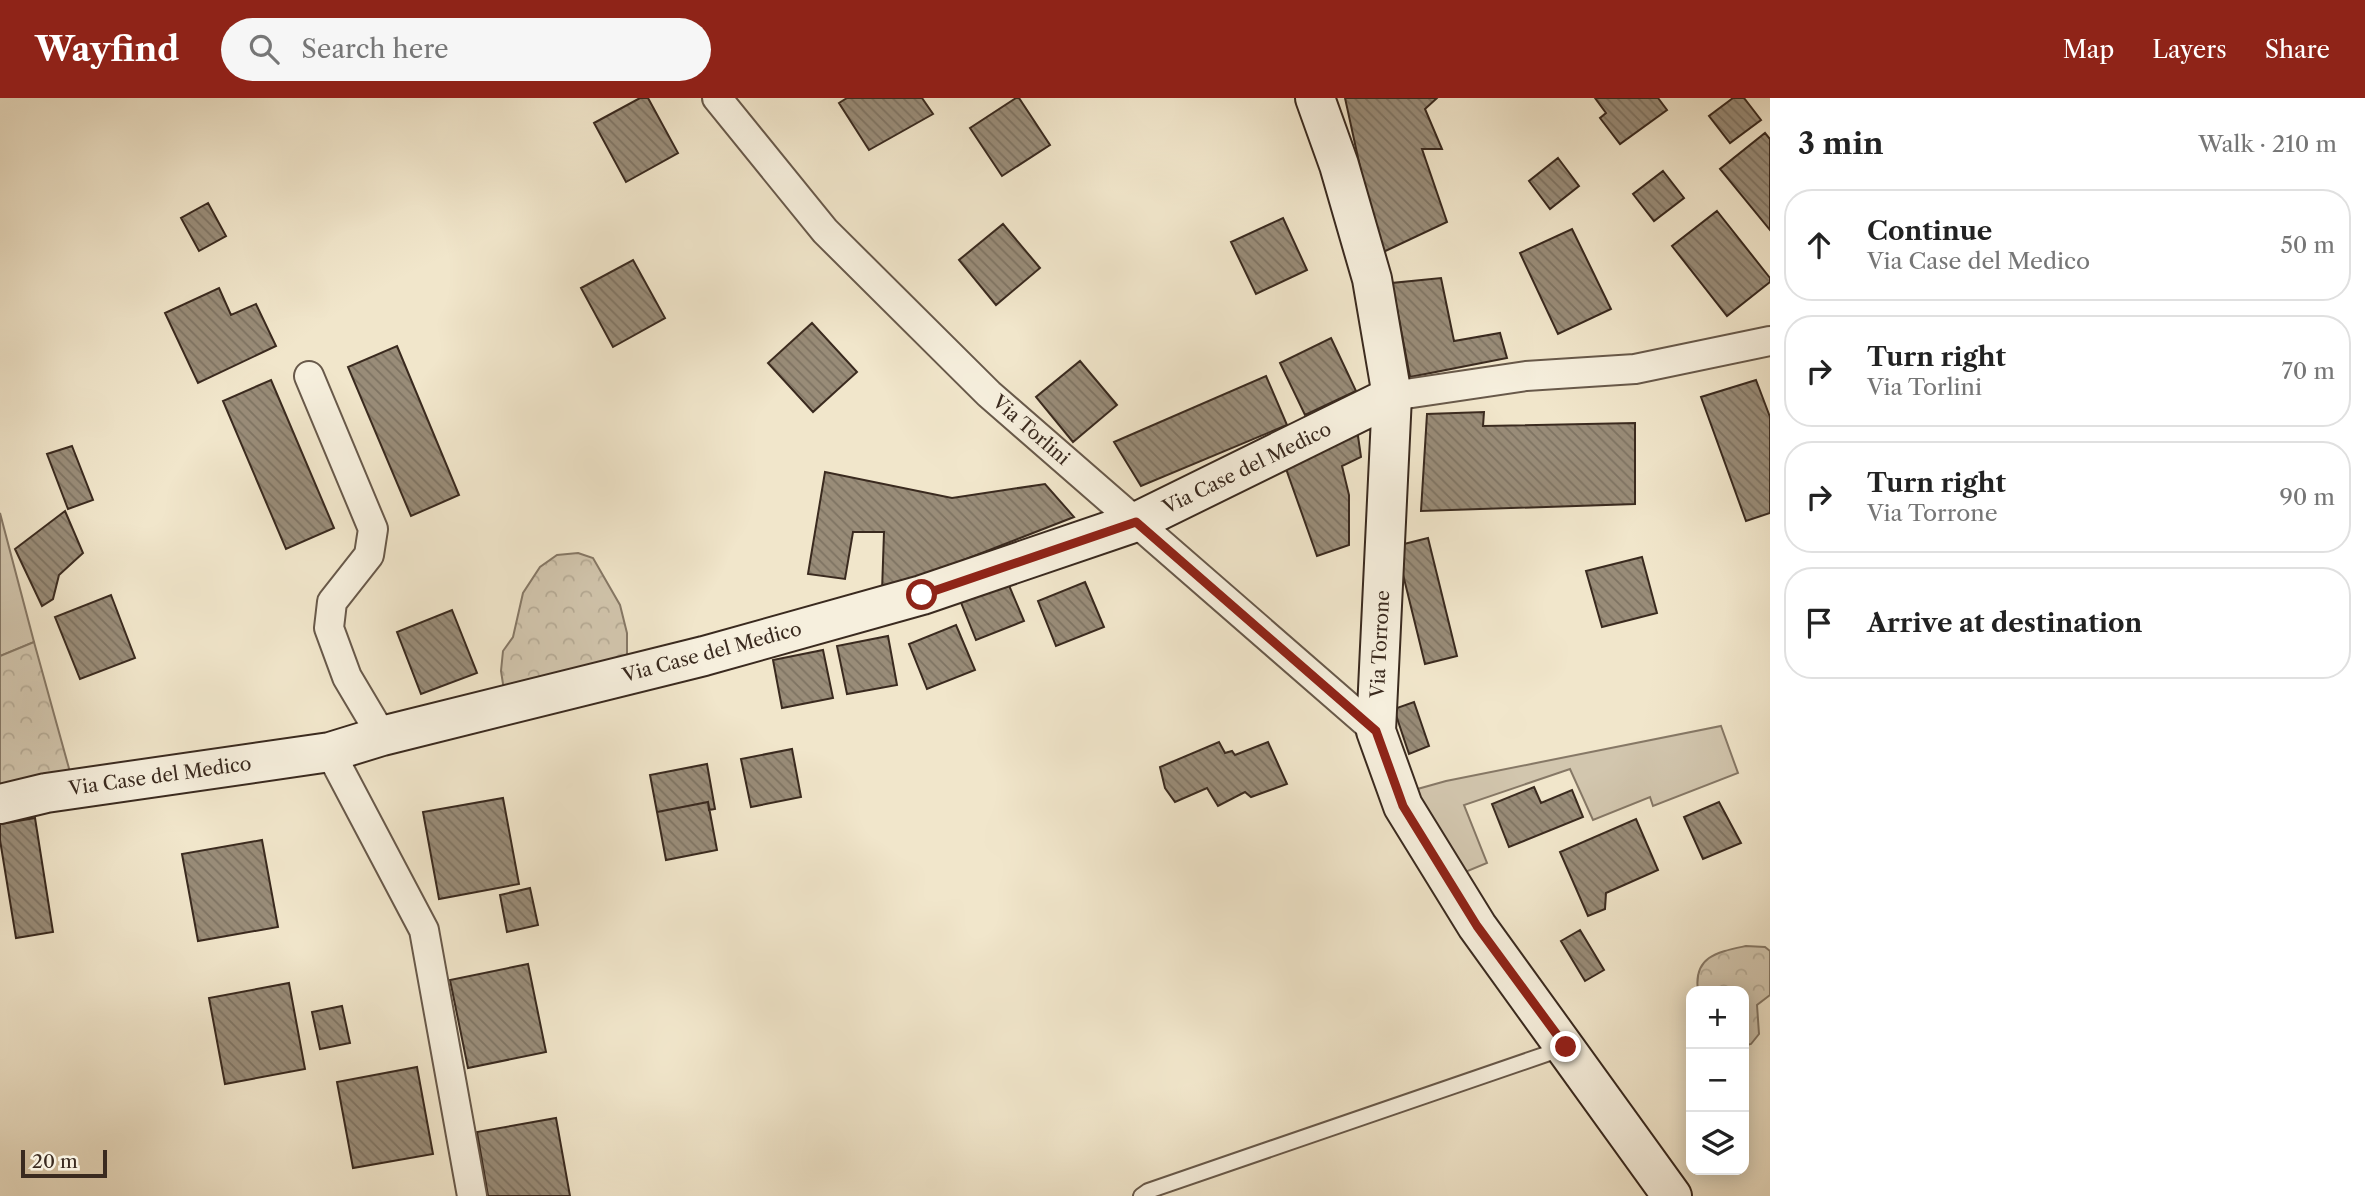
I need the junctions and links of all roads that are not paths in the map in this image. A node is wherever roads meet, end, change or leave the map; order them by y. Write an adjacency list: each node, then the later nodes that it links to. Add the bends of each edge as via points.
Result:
1 (717, 98): 6 (street, Via Torlini, via 825,231 989,394)
2 (1315, 98): 5 (main road, Via Torrone, via 1372,279)
3 (1770, 341): 5 (street, via 1635,369 1526,376)
4 (309, 376): 8 (street, via 373,530 369,555 332,602 330,628 347,677)
5 (1392, 396): 6 (main road, Via Case del Medico); 7 (main road, Via Torrone)
6 (1136, 522): 7 (street, Via Torlini); 8 (main road, Via Case del Medico, via 922,595 704,656)
7 (1376, 731): 11 (main road, Via Torrone, via 1403,806 1477,926)
8 (382, 736): 9 (main road, Via Case del Medico)
9 (330, 752): 10 (main road, Via Case del Medico, via 46,793); 12 (street, via 424,930)
10 (0, 804)
11 (1566, 1047): 13 (lane); 14 (main road, Via Torrone)
12 (472, 1196)
13 (1141, 1196)
14 (1672, 1196)

